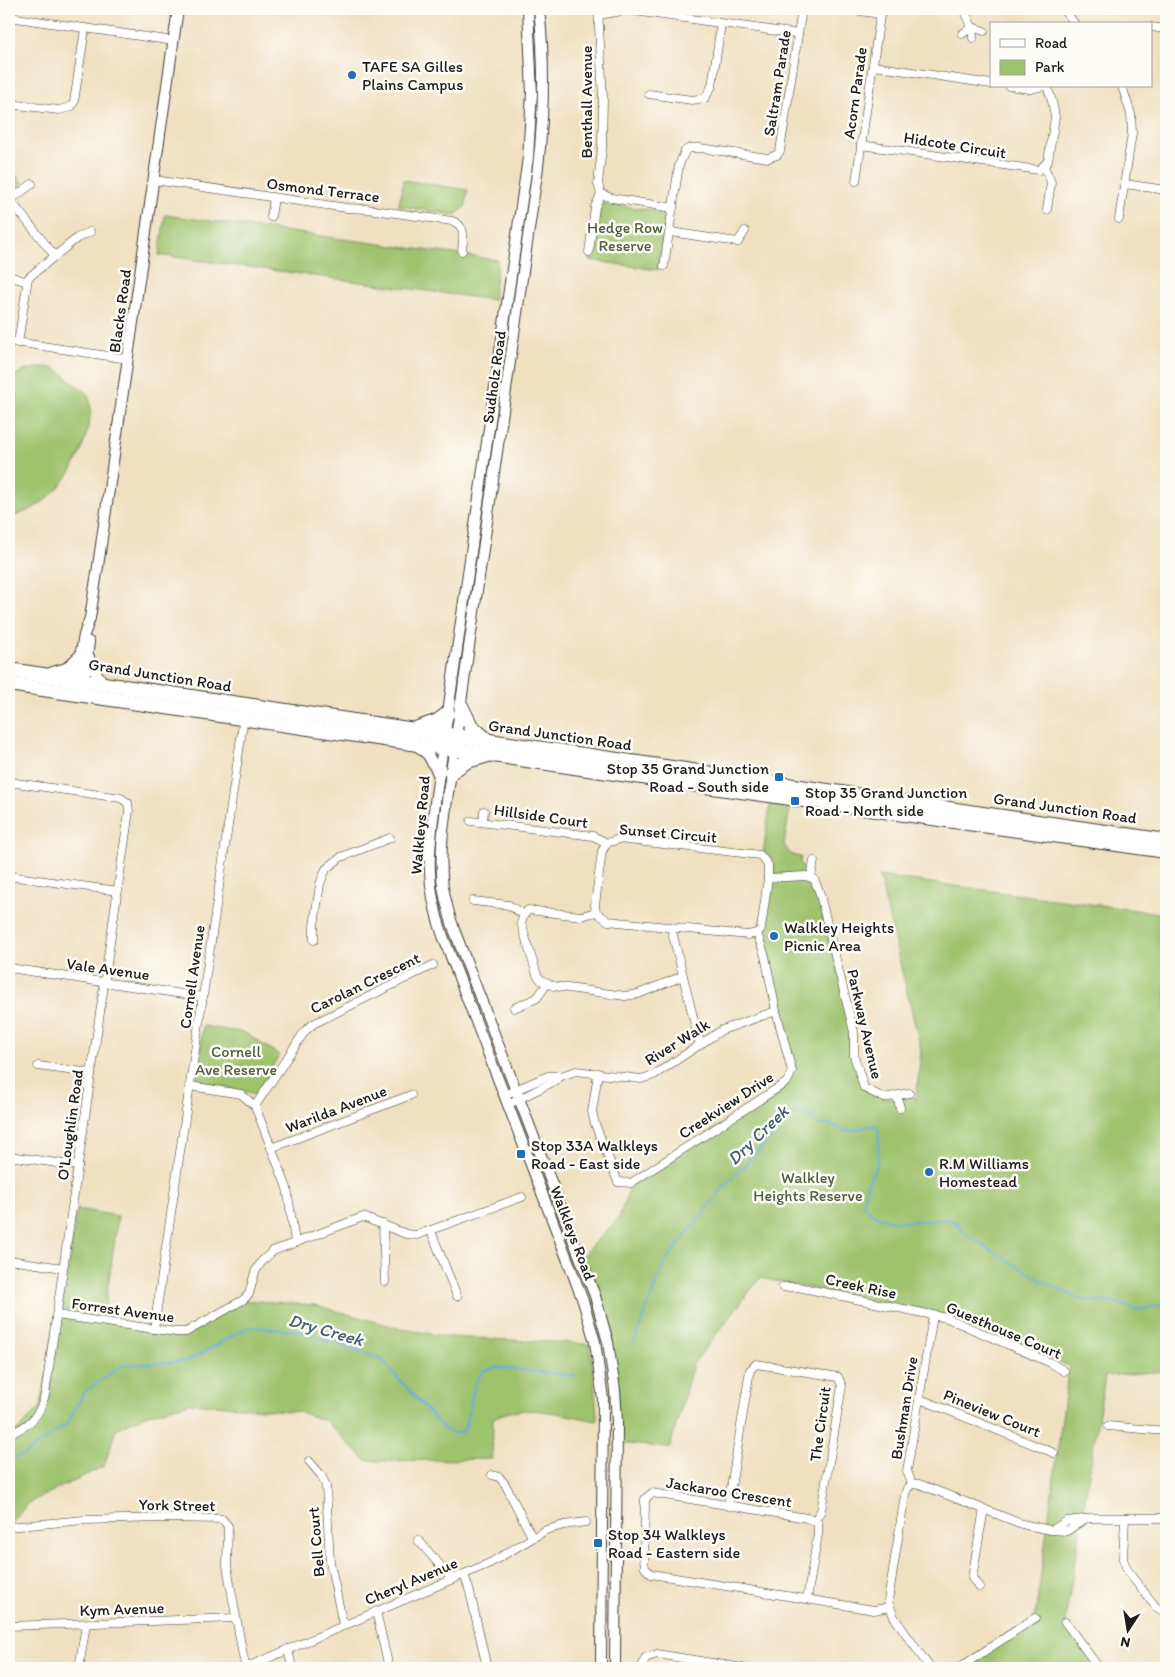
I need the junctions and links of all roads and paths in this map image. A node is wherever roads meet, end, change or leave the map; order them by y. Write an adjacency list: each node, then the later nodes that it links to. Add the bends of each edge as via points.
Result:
1 (178, 9): 21 (main road, Blacks Road)
2 (528, 9): 62 (main road, Sudholz Road, via 532,93 528,158)
3 (539, 9): 60 (main road, Sudholz Road, via 544,78 539,159)
4 (802, 9): 18 (street, Saltram Parade)
5 (846, 9): 8 (street)
6 (964, 9): 13 (street)
7 (1064, 9): 11 (street)
8 (881, 11): 22 (street, Acorn Parade)
9 (598, 12): 12 (street, via 627,10); 35 (street, Benthall Avenue, via 603,98 598,184)
10 (9, 18): 15 (street)
11 (1074, 22)
12 (720, 24): 18 (street); 26 (street, via 712,86 705,98 692,100)
13 (972, 27): 17 (street); 19 (street); 20 (street)
14 (1152, 27): 16 (street)
15 (85, 29): 21 (street); 27 (street, via 74,102 70,106 59,110)
16 (1166, 29)
17 (984, 31)
18 (798, 34): 38 (street, Saltram Parade, via 780,151 768,158 700,148 684,151)
19 (962, 34)
20 (973, 38)
21 (174, 41): 30 (main road, Blacks Road)
22 (873, 66): 23 (street); 28 (street, Acorn Parade)
23 (990, 84)
24 (1046, 88): 29 (street, via 1055,117 1048,161)
25 (1123, 88): 33 (street, via 1132,122)
26 (649, 94)
27 (9, 104)
28 (861, 144): 29 (street, Hidcote Circuit, via 1032,170); 31 (street, Acorn Parade)
29 (1044, 166): 39 (street, via 1051,182)
30 (154, 180): 36 (street, Osmond Terrace); 53 (main road, Blacks Road)
31 (856, 181)
32 (32, 184): 37 (street)
33 (1125, 184): 34 (street); 41 (street)
34 (1166, 190)
35 (601, 194): 38 (street); 46 (street, via 595,208)
36 (274, 198): 40 (street); 45 (street, Osmond Terrace, via 452,221 462,227)
37 (9, 200): 47 (street)
38 (673, 208): 44 (street)
39 (1047, 210)
40 (271, 217)
41 (1119, 219)
42 (745, 231): 44 (street, via 738,242)
43 (90, 232): 47 (street)
44 (670, 232): 48 (street)
45 (462, 251)
46 (589, 252)
47 (55, 256): 50 (street)
48 (664, 266)
49 (9, 276): 50 (street)
50 (26, 282): 52 (street)
51 (9, 342): 52 (street)
52 (18, 343): 53 (street)
53 (128, 359): 54 (main road, Blacks Road)
54 (83, 656): 56 (highway, via 67,670); 58 (main road); 59 (main road, Blacks Road)
55 (9, 670): 56 (highway, Grand Junction Road)
56 (47, 675): 59 (highway, Grand Junction Road)
57 (9, 684): 59 (highway, Grand Junction Road)
58 (104, 684): 59 (highway, Grand Junction Road); 61 (highway, Grand Junction Road)
59 (79, 687): 61 (highway, Grand Junction Road)
60 (461, 706): 64 (main road, Sudholz Road); 65 (highway, via 470,726)
61 (245, 711): 63 (highway, Grand Junction Road); 91 (street, Cornell Avenue)
62 (448, 713): 63 (highway); 64 (main road, Sudholz Road)
63 (412, 736): 64 (highway, Grand Junction Road); 66 (main road)
64 (450, 742): 65 (highway, Grand Junction Road); 66 (main road, Walkleys Road)
65 (490, 748): 66 (highway); 72 (highway, Grand Junction Road); 74 (highway, Grand Junction Road, via 648,778)
66 (445, 774): 100 (main road, Walkleys Road, via 442,875 445,899); 103 (main road, Walkleys Road, via 429,860 432,900 442,936)
67 (9, 782): 79 (street, O'Loughlin Road, via 121,798 128,803)
68 (484, 811): 70 (street)
69 (471, 821): 70 (street, Hillside Court)
70 (483, 822): 73 (street, Hillside Court, via 593,836)
71 (390, 838): 85 (street, via 341,857 326,869 320,884)
72 (1166, 841)
73 (606, 843): 78 (street, Sunset Circuit, via 619,839 760,855 768,865); 81 (street, Sunset Circuit, via 602,851)
74 (1166, 851)
75 (814, 861): 77 (street)
76 (9, 876): 79 (street)
77 (811, 877): 78 (street); 102 (street, Parkway Avenue, via 819,891 854,1032 854,1056 864,1088 884,1098)
78 (768, 878): 84 (street, Sunset Circuit, via 761,929)
79 (118, 891): 89 (street, O'Loughlin Road)
80 (473, 901): 82 (street, via 509,905)
81 (596, 912): 82 (street, via 581,916 528,910); 83 (street, via 608,920)
82 (524, 915): 90 (street, via 521,923 537,974)
83 (671, 927): 84 (street, via 748,935); 88 (street)
84 (757, 933): 93 (street, Creekview Drive)
85 (314, 940)
86 (433, 965): 104 (street, Carolan Crescent, via 313,1024)
87 (9, 968): 89 (street, Vale Avenue)
88 (683, 976): 90 (street, via 633,996); 94 (street)
89 (104, 982): 91 (street, Vale Avenue); 96 (street, O'Loughlin Road)
90 (547, 984): 92 (street, via 537,998)
91 (203, 997): 98 (street, Cornell Avenue)
92 (514, 1008)
93 (776, 1011): 94 (street, River Walk, via 722,1030); 97 (street, Creekview Drive, via 792,1071 787,1082 630,1183 618,1182 595,1124 592,1112)
94 (700, 1045): 97 (street, River Walk, via 654,1075 641,1079)
95 (38, 1066): 96 (street)
96 (91, 1073): 108 (street, O'Loughlin Road)
97 (598, 1073): 100 (street, River Walk, via 576,1071)
98 (190, 1086): 104 (street, via 240,1094); 120 (street, Cornell Avenue)
99 (909, 1093): 102 (street, Parkway Avenue)
100 (517, 1094): 103 (street, River Walk); 159 (main road, Walkleys Road, via 595,1296 612,1360 617,1422)
101 (411, 1095): 106 (street, Warilda Avenue)
102 (897, 1096): 105 (street, Parkway Avenue)
103 (506, 1100): 158 (main road, Walkleys Road, via 583,1301 599,1365 604,1417)
104 (255, 1106): 106 (street)
105 (900, 1108)
106 (271, 1148): 112 (street, via 288,1193)
107 (9, 1156): 108 (street)
108 (78, 1166): 114 (street, O'Loughlin Road)
109 (522, 1197): 111 (street, Forrest Avenue)
110 (383, 1224): 111 (street, Forrest Avenue, via 413,1236); 112 (street, Forrest Avenue, via 366,1217 358,1218); 115 (street)
111 (431, 1231): 117 (street)
112 (295, 1242): 120 (street, Forrest Avenue, via 273,1251 262,1262 255,1272 249,1294 240,1302 186,1332)
113 (9, 1260): 114 (street)
114 (63, 1268): 118 (street, O'Loughlin Road)
115 (385, 1282)
116 (783, 1287): 119 (street, Creek Rise, via 798,1287)
117 (457, 1296)
118 (56, 1315): 120 (street, Forrest Avenue); 125 (street, O'Loughlin Road, via 42,1406 27,1425)
119 (933, 1316): 121 (street, Guesthouse Court, via 946,1318); 122 (street, Bushman Drive)
120 (154, 1330)
121 (1064, 1371)
122 (920, 1399): 126 (street, Pineview Court); 129 (street, Bushman Drive, via 908,1471)
123 (1108, 1426): 124 (street)
124 (1166, 1431)
125 (9, 1434)
126 (1054, 1453)
127 (309, 1462): 150 (street, Bell Court, via 326,1486 330,1562)
128 (492, 1475): 137 (street, via 505,1484)
129 (912, 1484): 131 (street); 143 (street, Bushman Drive, via 905,1495 889,1589)
130 (728, 1506): 134 (street, Jackaroo Crescent); 134 (street, The Circuit, via 750,1370 756,1364 838,1377 842,1386 820,1511); 142 (street, Jackaroo Crescent, via 652,1493 646,1499 645,1568 651,1574)
131 (984, 1510): 132 (street, via 1050,1530 1067,1520); 141 (street, via 972,1578)
132 (1125, 1518): 133 (street); 145 (street, via 1123,1559 1128,1572 1156,1607)
133 (1166, 1518)
134 (814, 1521): 142 (street, via 818,1523 818,1534)
135 (586, 1522): 137 (street, Cheryl Avenue, via 554,1527)
136 (9, 1527): 146 (street, York Street, via 101,1520 222,1519 228,1526 227,1566)
137 (532, 1537): 139 (street, Cheryl Avenue)
138 (418, 1540): 140 (street)
139 (464, 1574): 140 (street, Cheryl Avenue); 157 (street)
140 (452, 1579): 144 (street, Cheryl Avenue)
141 (978, 1587)
142 (806, 1599): 143 (street, Jackaroo Crescent, via 874,1610)
143 (890, 1607): 162 (street, Bushman Drive, via 894,1618)
144 (376, 1611): 150 (street, Cheryl Avenue); 156 (street)
145 (1166, 1613)
146 (236, 1618): 149 (street, Kym Avenue); 154 (street, York Street)
147 (1035, 1618): 163 (street)
148 (1065, 1622): 164 (street)
149 (86, 1624): 151 (street, Kym Avenue); 153 (street)
150 (343, 1625): 152 (street, Cheryl Avenue)
151 (9, 1626)
152 (288, 1649): 154 (street, Cheryl Avenue); 155 (street)
153 (79, 1668)
154 (246, 1668)
155 (292, 1668)
156 (389, 1668)
157 (487, 1668)
158 (601, 1668)
159 (614, 1668)
160 (642, 1668): 161 (street, via 645,1658 657,1654)
161 (743, 1668)
162 (930, 1668)
163 (959, 1668)
164 (1099, 1668)

